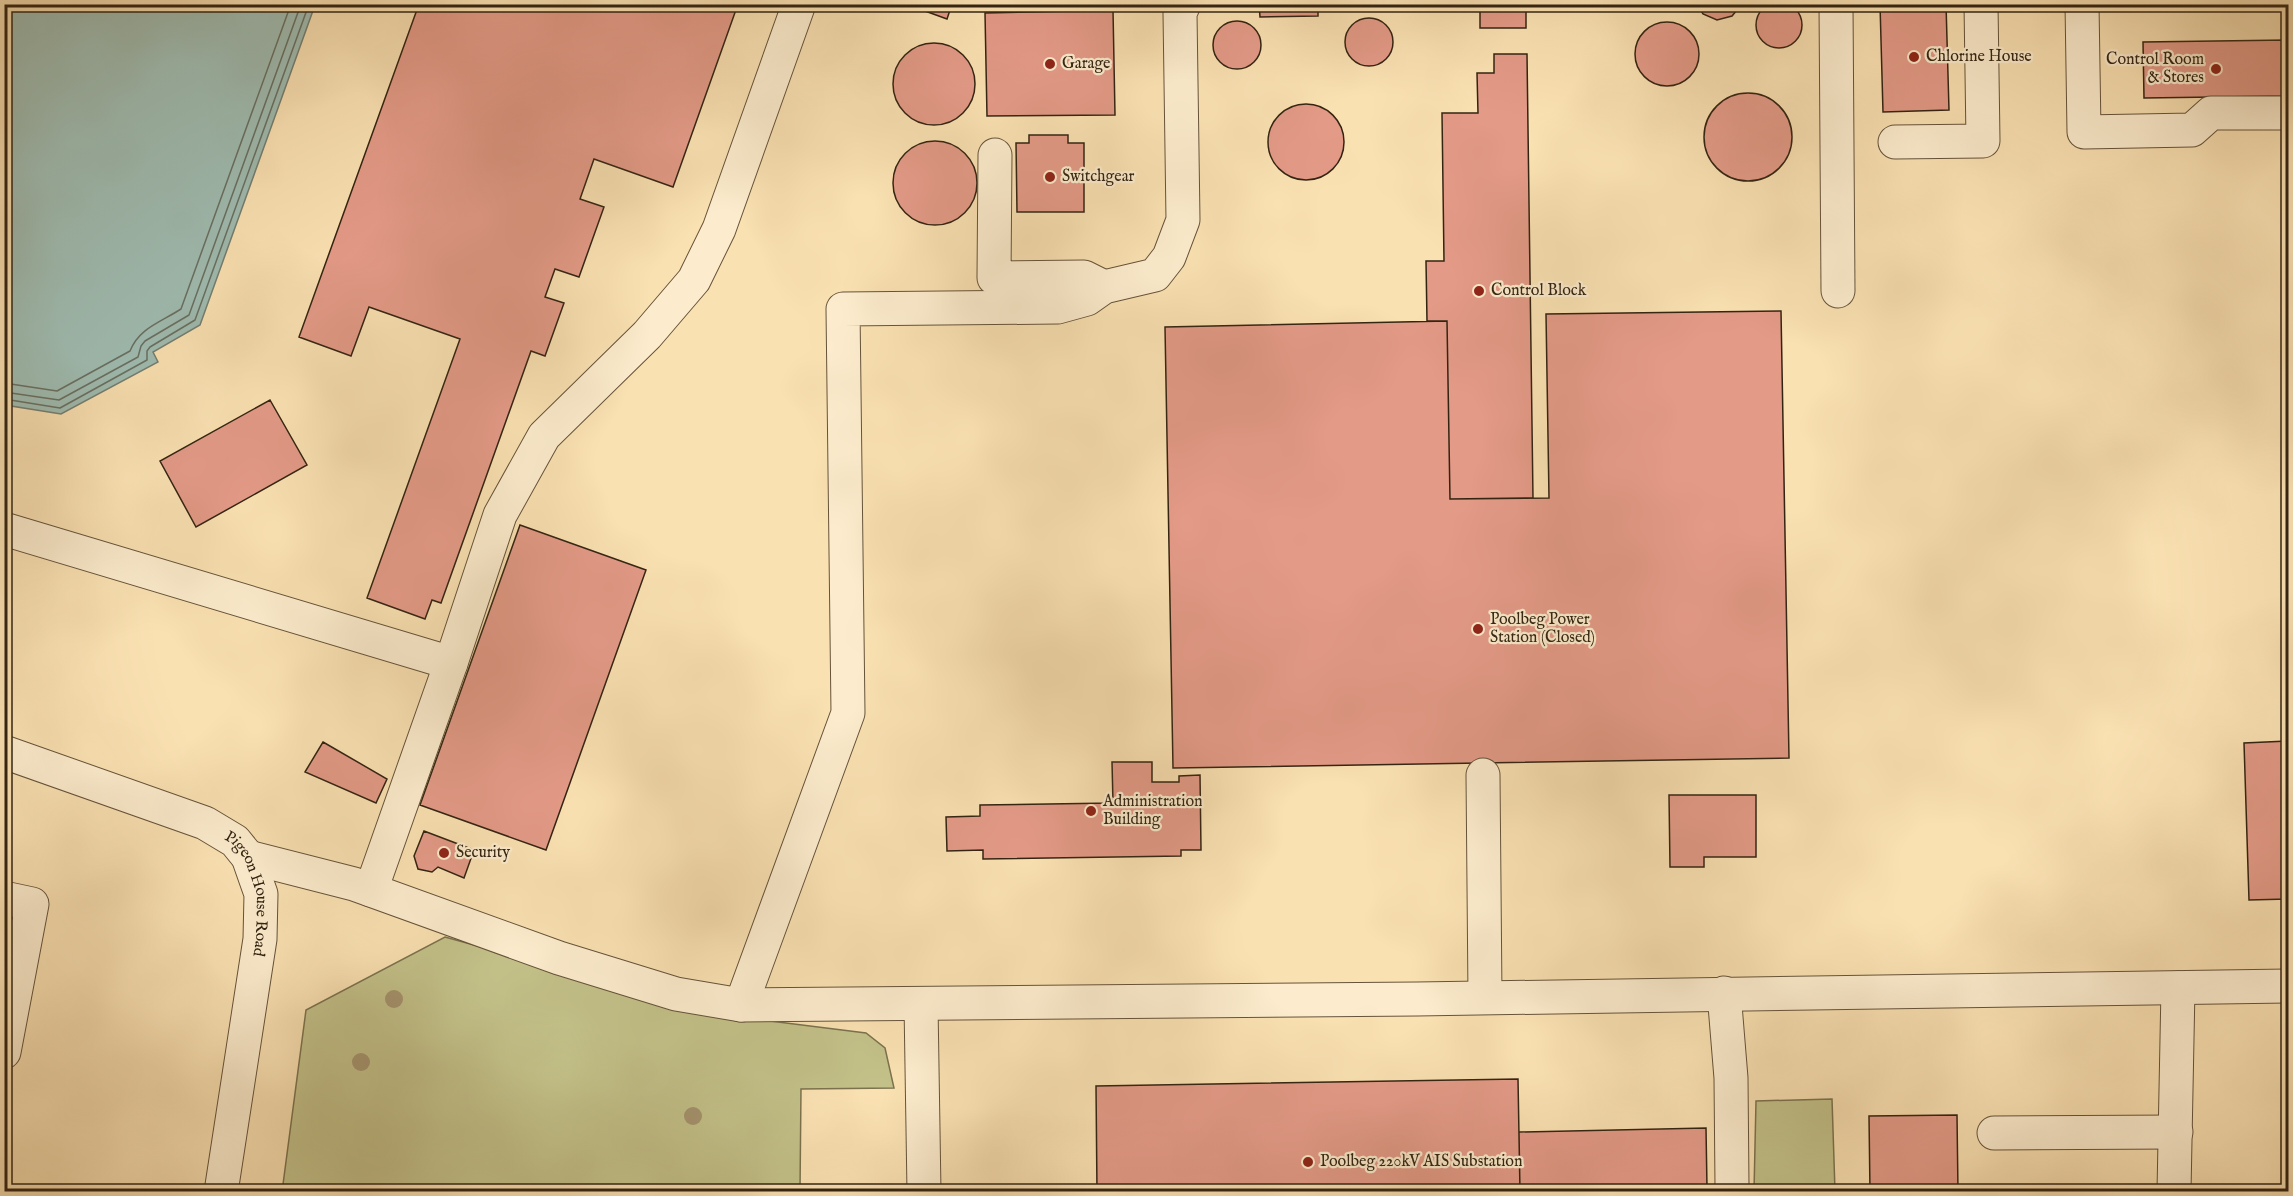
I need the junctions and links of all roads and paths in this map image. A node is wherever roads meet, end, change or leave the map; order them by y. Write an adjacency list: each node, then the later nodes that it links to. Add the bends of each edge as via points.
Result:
1 (799, 4): 12 (street, via 719,229 694,280 647,335 544,436 500,515)
2 (1184, 4): 9 (street, via 1180,13 1180,228 1169,257 1155,275)
3 (1836, 4): 10 (street)
4 (1981, 4): 7 (street, via 1983,141)
5 (2082, 4): 6 (street, via 2084,132 2192,130 2211,113)
6 (2289, 113)
7 (1895, 142)
8 (995, 155): 9 (street, via 994,278 1084,277)
9 (1104, 287): 23 (street, via 1087,298 1058,307 843,309 848,713)
10 (1838, 291)
11 (4, 529): 12 (street)
12 (451, 663): 16 (street)
13 (4, 752): 15 (street, Pigeon House Road, via 205,822 236,841)
14 (1483, 775): 21 (street)
15 (248, 857): 16 (street); 27 (street, Pigeon House Road, via 261,894 260,939)
16 (371, 890): 23 (street, via 559,958 676,994)
17 (4, 898): 24 (street, via 32,904)
18 (2289, 986): 19 (street)
19 (2178, 988): 20 (street); 25 (street)
20 (1724, 993): 21 (street); 29 (street, via 1731,1077)
21 (1485, 997): 22 (street)
22 (921, 1004): 23 (street); 28 (street)
23 (741, 1005)
24 (4, 1052)
25 (2176, 1132): 26 (street); 30 (street)
26 (1994, 1133)
27 (221, 1191)
28 (924, 1191)
29 (1730, 1191)
30 (2174, 1191)

